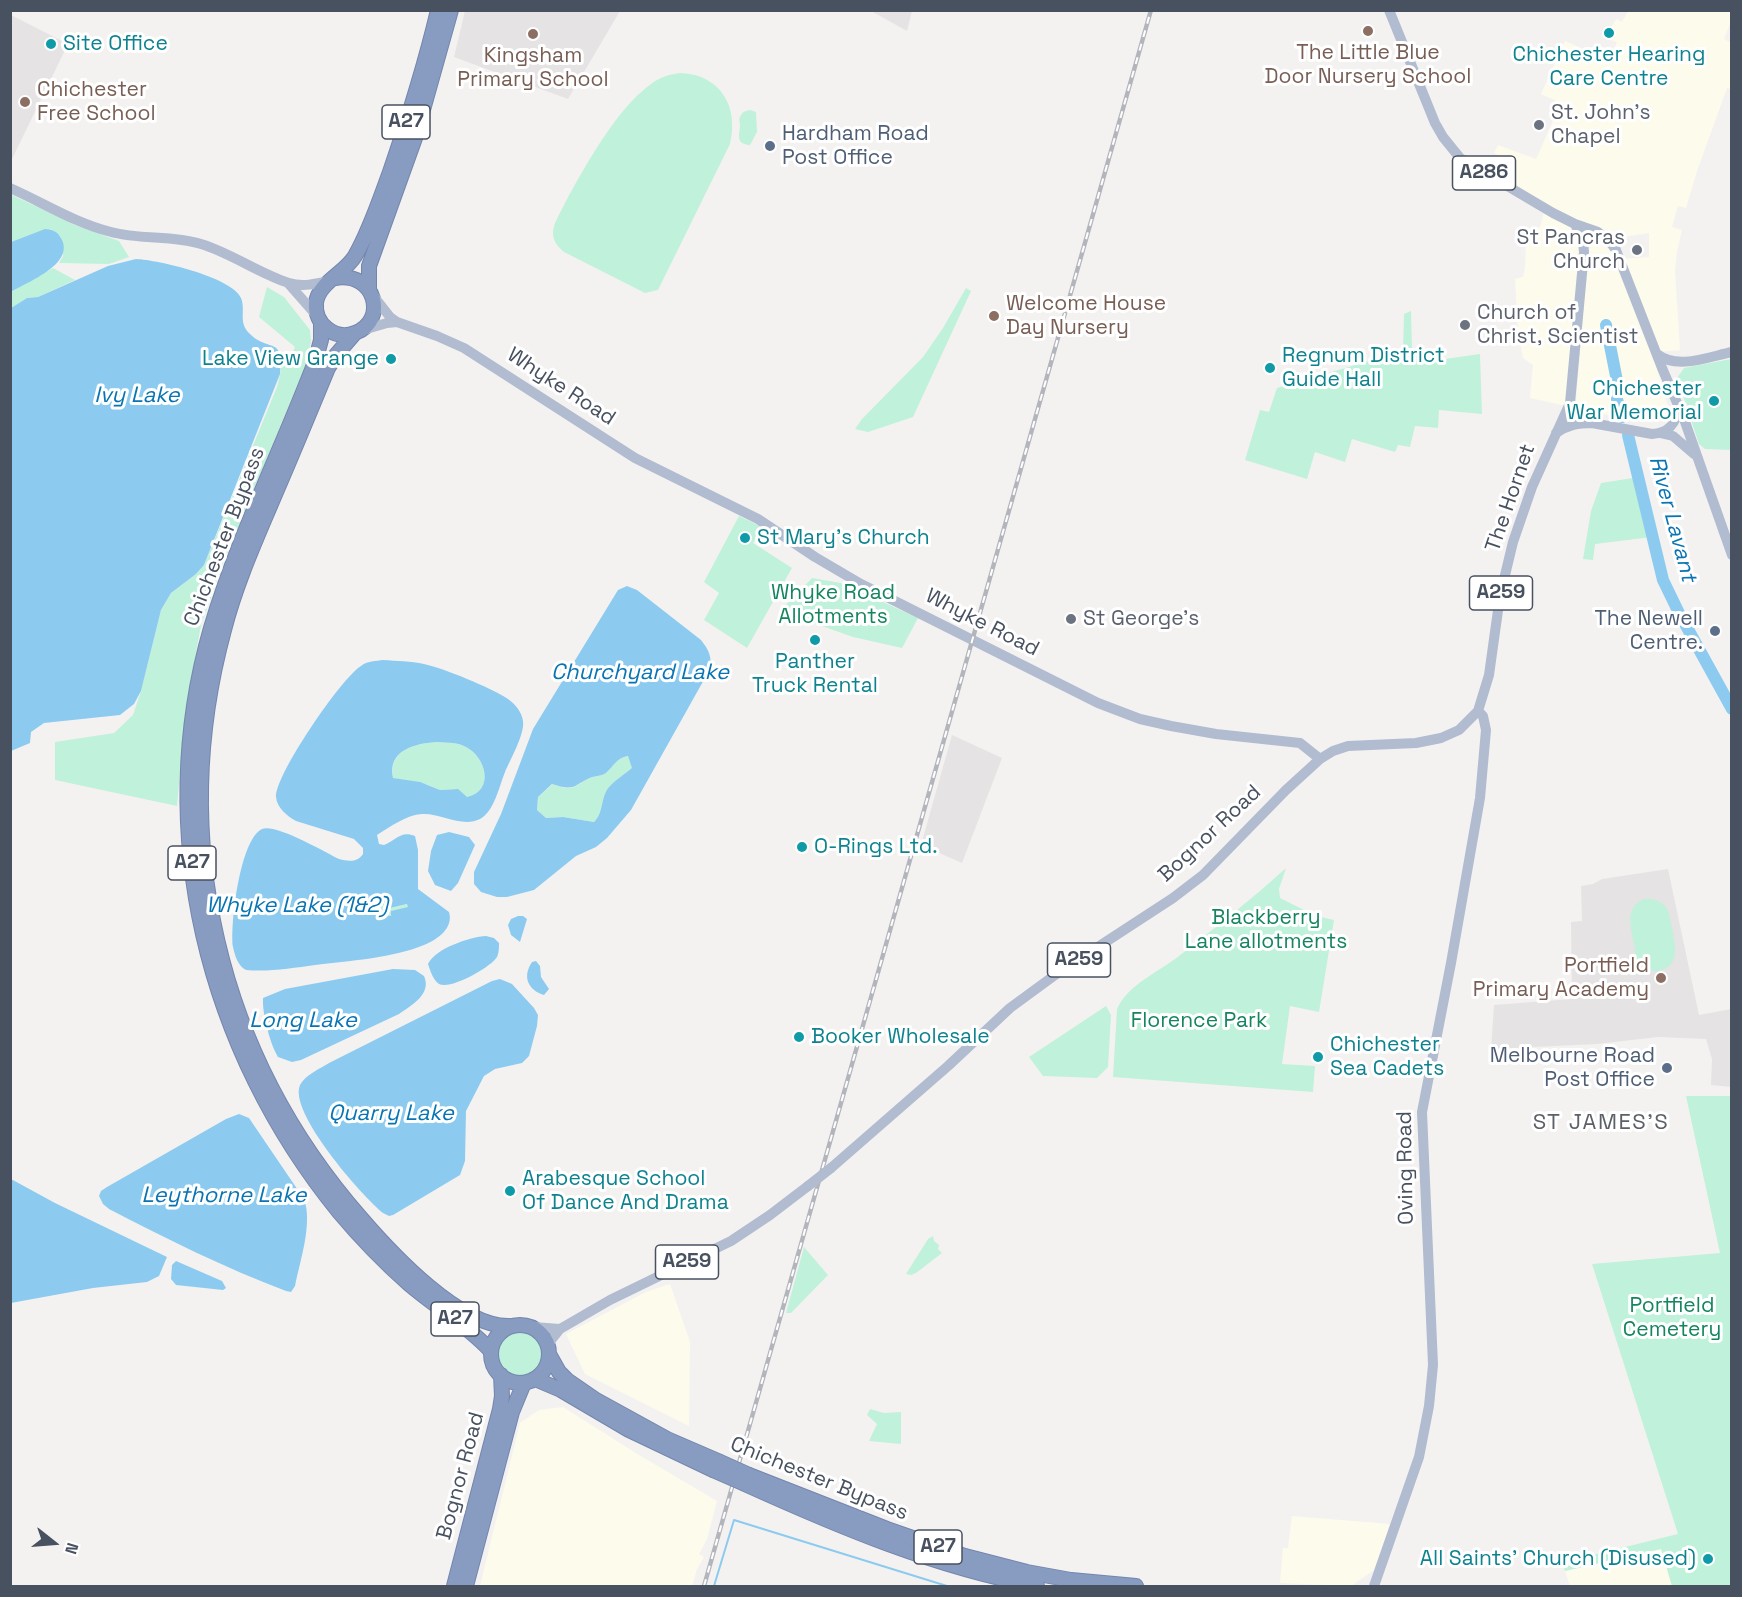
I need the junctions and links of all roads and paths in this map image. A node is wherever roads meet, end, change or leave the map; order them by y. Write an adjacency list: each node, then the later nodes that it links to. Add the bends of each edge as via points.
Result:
1 (438, 10): 8 (highway, A27, via 414,99 384,187 355,257)
2 (451, 10): 10 (highway, A27, via 415,138 369,266)
3 (1389, 10): 5 (main road, A286, via 1421,93 1439,130 1460,158)
4 (10, 188): 9 (main road, via 87,224 134,237 188,240)
5 (1575, 224): 6 (main road, A286); 7 (main road)
6 (1606, 238): 7 (main road, via 1593,241); 15 (main road, via 1616,250)
7 (1584, 252): 18 (main road, The Hornet)
8 (332, 280): 9 (main road, via 308,285); 10 (highway, via 354,278); 11 (highway, via 317,296)
9 (288, 283): 11 (main road)
10 (370, 292): 12 (main road, Whyke Road); 13 (highway, via 374,310 368,324)
11 (319, 320): 13 (highway, via 337,334); 31 (highway, Chichester Bypass / A27, via 320,346 315,362 231,568 202,667 189,768 195,888 207,953 226,1015 258,1089 295,1154 374,1250)
12 (397, 322): 13 (main road); 26 (main road, Whyke Road, via 464,348 635,458 758,519 861,584 1098,703 1171,726 1300,743)
13 (358, 332): 27 (highway, Chichester Bypass / A27, via 328,368 224,627 201,760 201,827 207,890 220,954 244,1029 270,1086 330,1181 365,1223 426,1282 468,1315 497,1326)
14 (1731, 352): 16 (main road)
15 (1657, 354): 16 (main road, via 1670,362); 17 (main road)
16 (1687, 362): 17 (main road, via 1675,370)
17 (1672, 387): 19 (main road)
18 (1570, 403): 20 (main road); 22 (main road, The Hornet / A259)
19 (1678, 408): 21 (main road, via 1673,425); 23 (main road)
20 (1592, 423): 21 (main road); 22 (main road, via 1577,423)
21 (1660, 433): 23 (main road, via 1677,438)
22 (1554, 435): 25 (main road, The Hornet / A259, via 1514,542 1500,596 1489,675)
23 (1697, 456): 24 (main road)
24 (1731, 555)
25 (1478, 711): 26 (main road, Bognor Road / A259, via 1459,730 1441,738 1348,746); 40 (main road, Oving Road, via 1486,730 1480,798 1422,1112 1432,1365 1429,1406 1415,1468)
26 (1320, 759): 29 (main road, Bognor Road / A259, bridge, via 1203,875 1010,1008 831,1168 770,1215 731,1241 642,1283)
27 (509, 1326): 28 (highway); 31 (highway, via 496,1336)
28 (533, 1327): 29 (main road); 30 (highway)
29 (560, 1329): 30 (main road, A259)
30 (549, 1350): 33 (highway, via 545,1370); 34 (highway, Chichester Bypass / A27, via 567,1380)
31 (491, 1351): 32 (highway)
32 (501, 1376): 33 (highway, via 512,1382); 36 (highway, Bognor Road, via 500,1409)
33 (529, 1381): 34 (highway, Chichester Bypass / A27, via 561,1390 629,1431); 37 (highway, Bognor Road, via 512,1412)
34 (715, 1465): 35 (highway, Chichester Bypass / A27, bridge)
35 (747, 1479): 38 (highway, Chichester Bypass / A27, via 881,1543 957,1568); 39 (highway, Chichester Bypass / A27, via 965,1556 1071,1580)
36 (454, 1587)
37 (466, 1587)
38 (1037, 1587)
39 (1136, 1587)
40 (1374, 1587)

